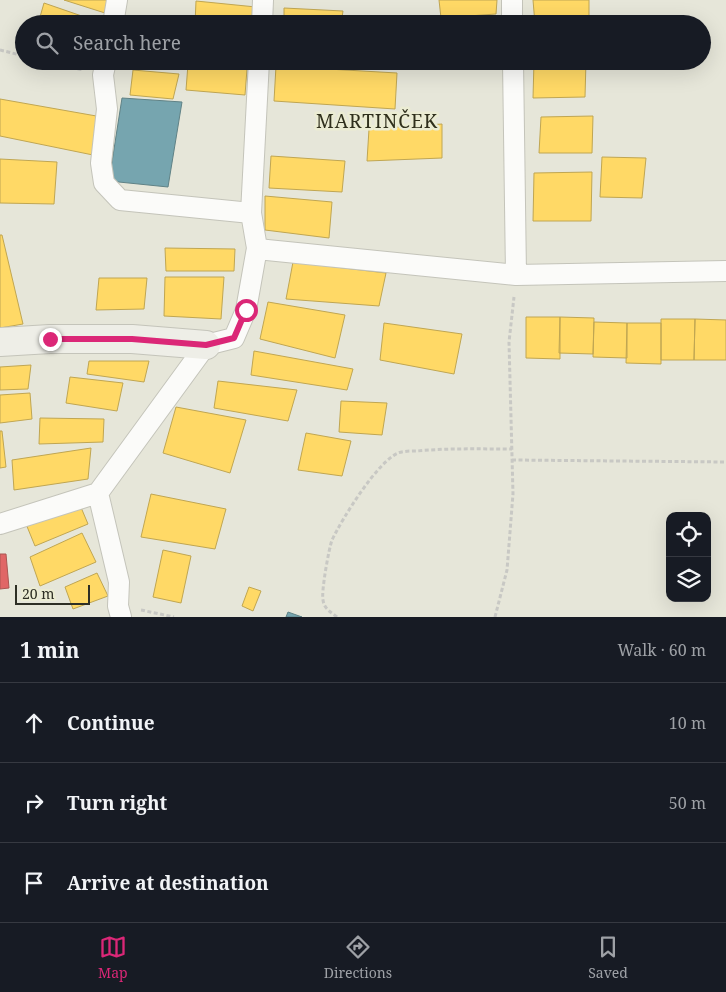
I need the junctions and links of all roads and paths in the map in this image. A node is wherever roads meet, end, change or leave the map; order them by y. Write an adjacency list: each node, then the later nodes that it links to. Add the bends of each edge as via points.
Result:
1 (117, 0): 4 (street)
2 (263, 0): 5 (street)
3 (512, 0): 6 (street)
4 (114, 15)
5 (262, 15)
6 (512, 15)
7 (0, 50): 8 (path)
8 (15, 54)
9 (104, 70): 12 (street, via 107,110 101,163 104,183 120,200)
10 (259, 70): 12 (street)
11 (513, 70): 15 (street)
12 (251, 213): 13 (street)
13 (257, 248): 15 (street); 17 (street, via 246,310 234,338)
14 (726, 271): 15 (street)
15 (516, 275): 18 (path, via 509,342)
16 (0, 342): 17 (street, via 122,339)
17 (206, 345): 21 (street)
18 (512, 449): 19 (path); 25 (path, via 436,449 399,452 388,459 368,482 332,542 323,601 327,610)
19 (512, 460): 20 (path); 26 (path, via 513,494 507,570)
20 (726, 462)
21 (98, 493): 22 (street); 23 (street, via 119,582)
22 (0, 524)
23 (120, 611): 24 (path)
24 (174, 617)
25 (337, 617)
26 (495, 617)

